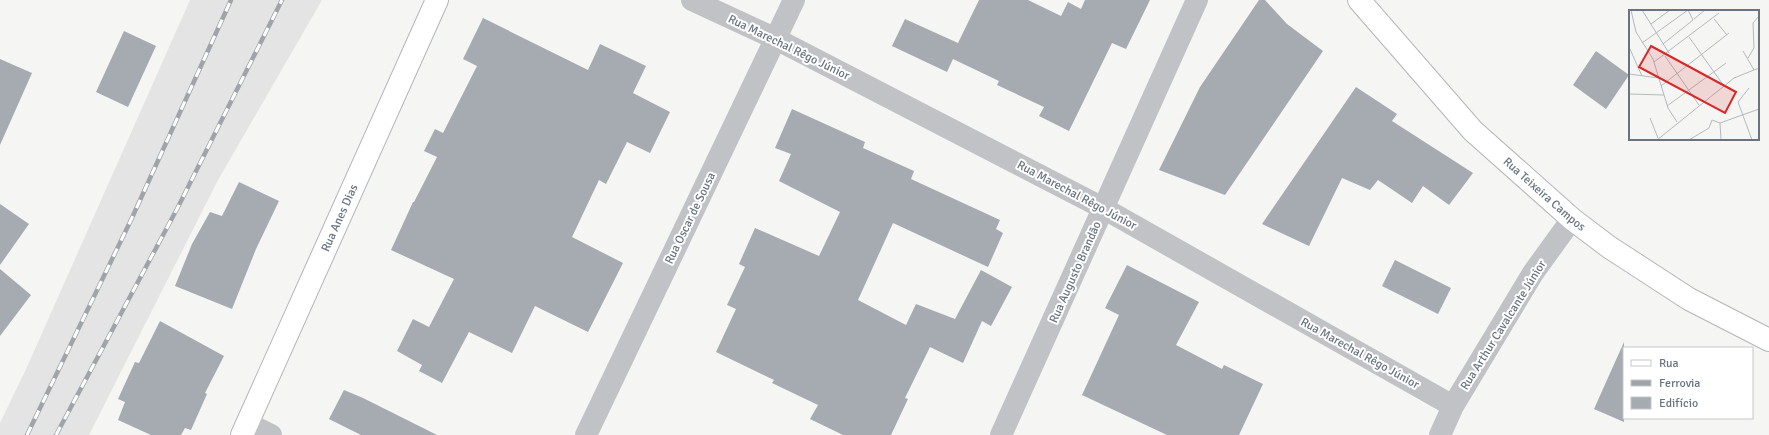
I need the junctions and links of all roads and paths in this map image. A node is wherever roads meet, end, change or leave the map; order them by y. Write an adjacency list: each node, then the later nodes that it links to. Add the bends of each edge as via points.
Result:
1 (437, 0): 11 (street, Rua Anes Dias)
2 (692, 0): 6 (street, Rua Marechal Rêgo Júnior)
3 (794, 0): 6 (street, Rua Oscar de Sousa)
4 (1197, 0): 7 (street, Rua Augusto Brandão)
5 (1359, 0): 8 (street, Rua Teixeira Campos, via 1473,130)
6 (776, 39): 7 (street, Rua Marechal Rêgo Júnior); 13 (street, Rua Oscar de Sousa)
7 (1104, 208): 10 (street, Rua Marechal Rêgo Júnior); 14 (street, Rua Augusto Brandão)
8 (1572, 219): 9 (street, Rua Teixeira Campos, via 1609,247 1689,299); 10 (street, Rua Arthur Cavalcante Júnior, via 1533,273)
9 (1769, 340)
10 (1453, 406): 15 (street, Rua Arthur Cavalcante Júnior)
11 (244, 429): 12 (street)
12 (270, 435)
13 (586, 435)
14 (1001, 435)
15 (1440, 435)

